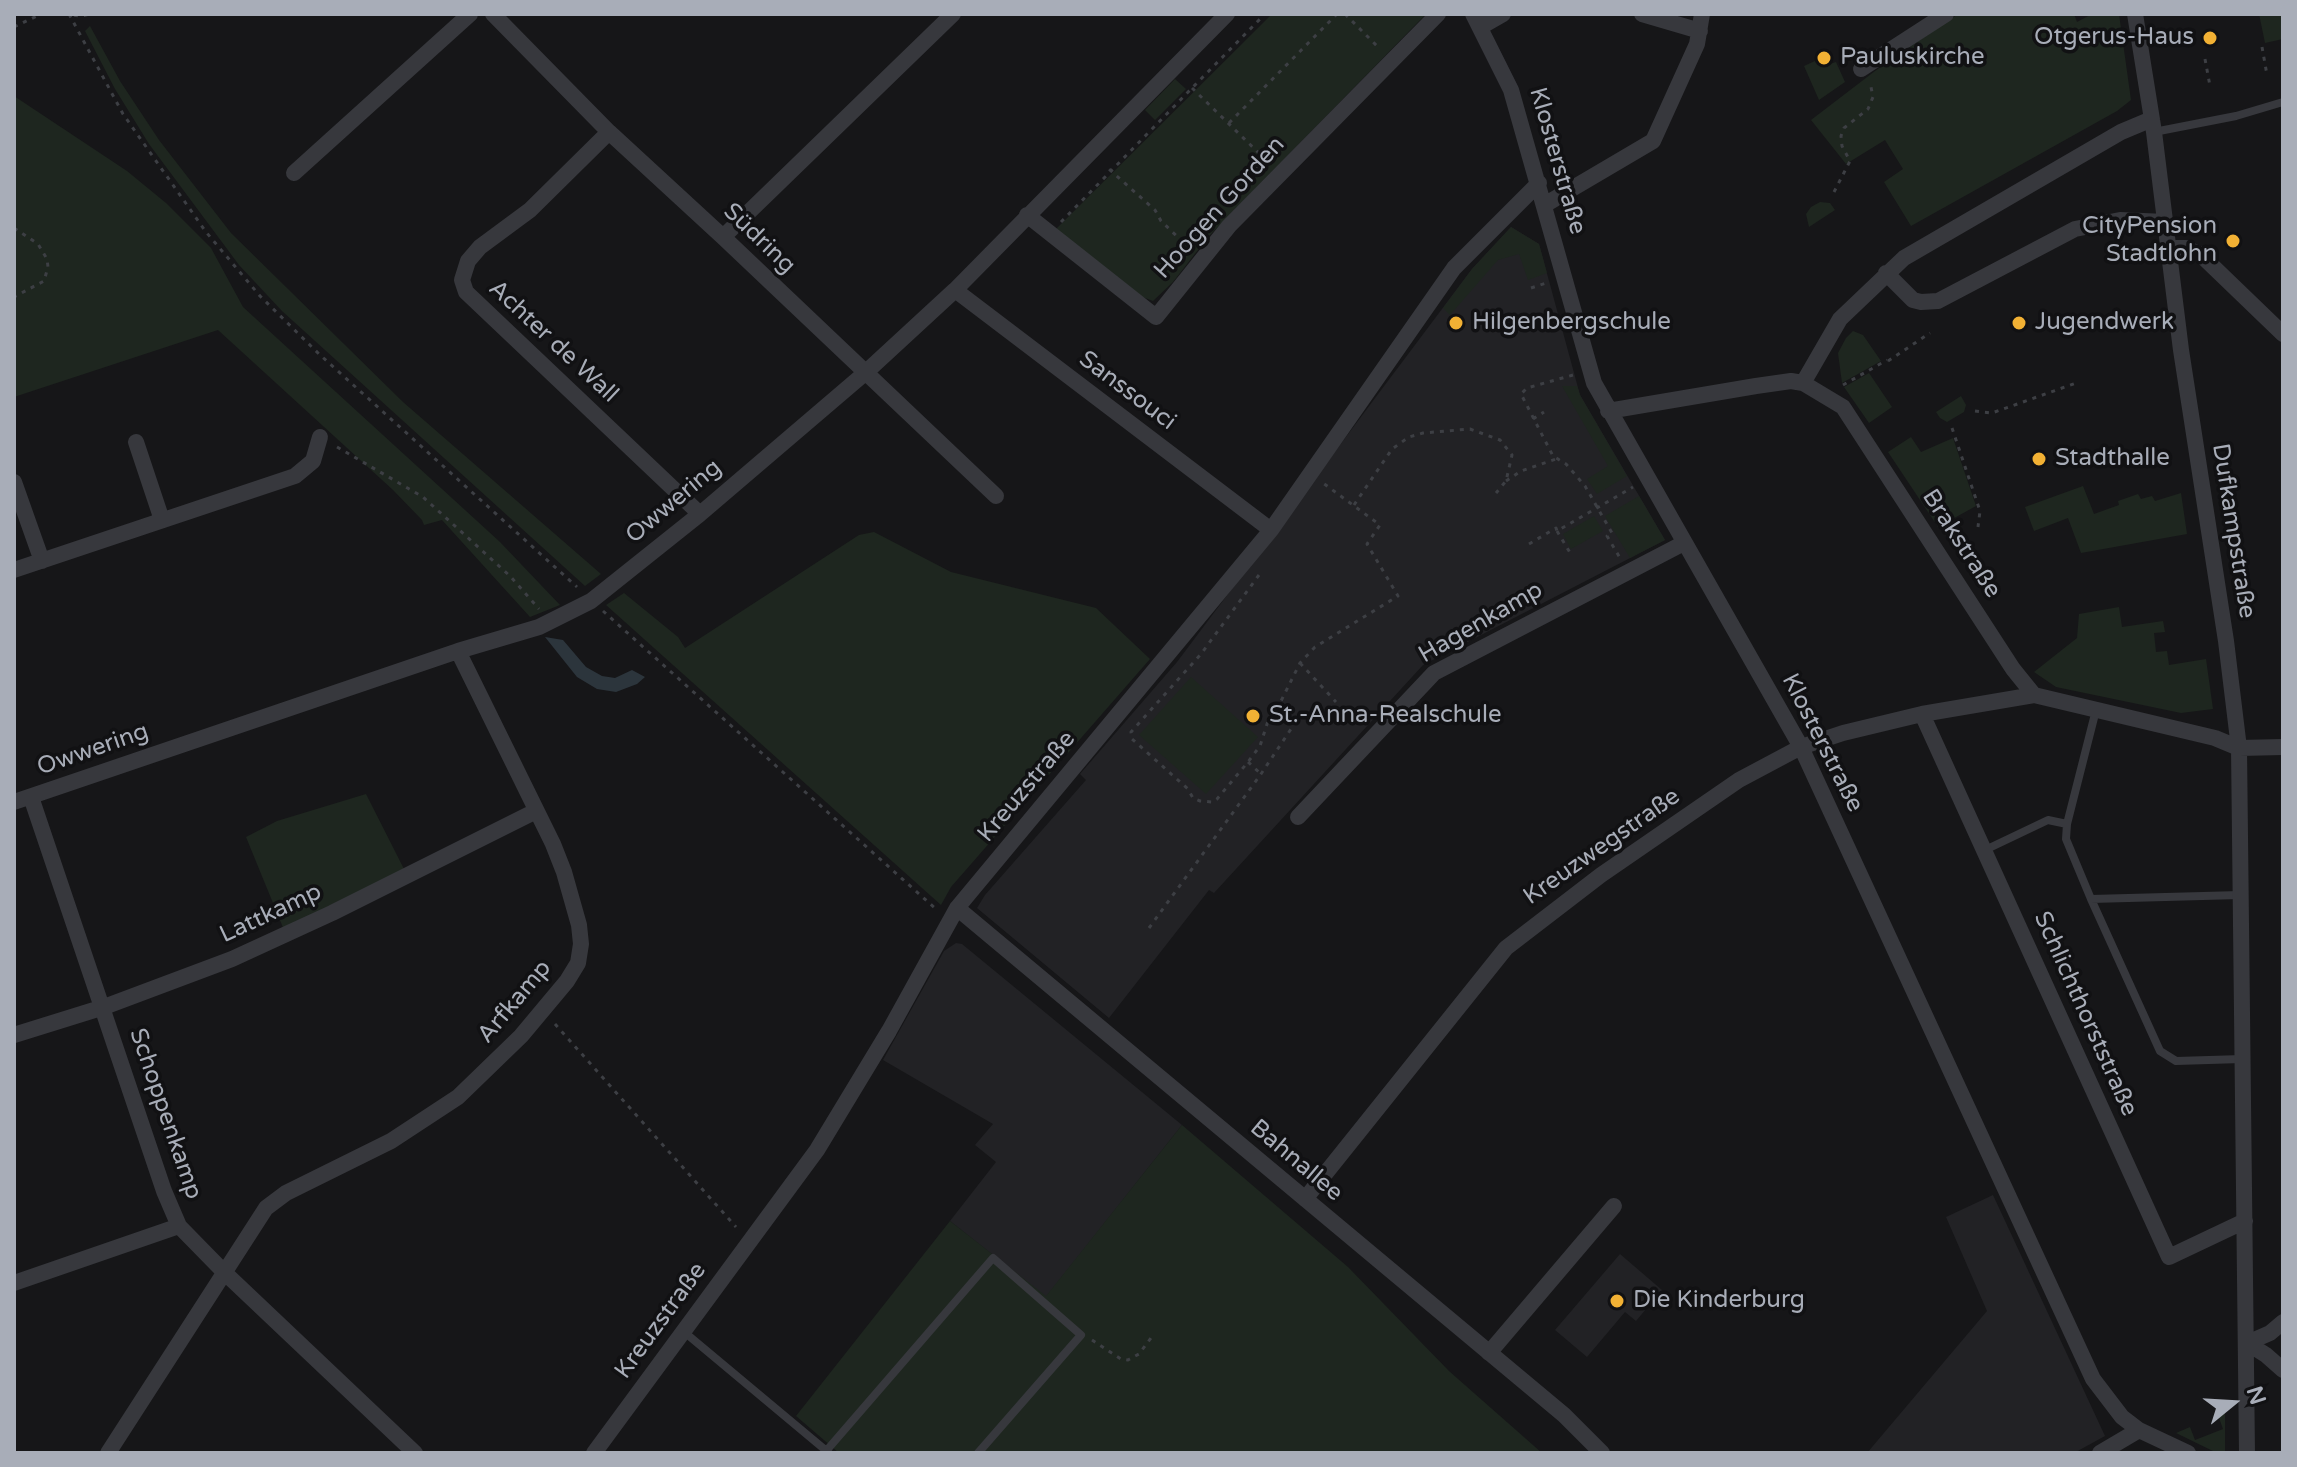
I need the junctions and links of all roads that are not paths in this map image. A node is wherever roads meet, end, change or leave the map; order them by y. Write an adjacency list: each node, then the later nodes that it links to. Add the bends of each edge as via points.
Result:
1 (470, 14): 17 (street)
2 (953, 14): 22 (street)
3 (1227, 14): 20 (street, Owwering)
4 (1438, 14): 20 (street, Hoogen Gorden, via 1229,226 1156,317)
5 (1503, 14): 10 (street)
6 (1642, 14): 12 (street)
7 (1946, 14): 11 (street)
8 (2135, 14): 15 (street, Dufkampstraße)
9 (502, 17): 16 (street, Südring)
10 (1478, 20): 18 (street, Klosterstraße, via 1511,90)
11 (1920, 21): 13 (street)
12 (1701, 22): 19 (street, via 1697,44 1653,141)
13 (1861, 69)
14 (2283, 102): 15 (lane, via 2236,116)
15 (2153, 126): 21 (street, Dufkampstraße); 24 (street, via 2121,132 1913,252)
16 (609, 132): 22 (street, Südring); 34 (street, Achter de Wall, via 530,210 480,247 462,280 466,292)
17 (294, 173)
18 (1539, 183): 19 (street, Klosterstraße); 36 (street, Kreuzstraße, via 1454,268)
19 (1546, 204): 29 (street, Klosterstraße, via 1590,370)
20 (1027, 215): 25 (street, Owwering)
21 (2166, 222): 23 (street, Dufkampstraße); 24 (street, via 2111,221 2075,229 1938,301 1913,300)
22 (723, 237): 27 (street, Südring)
23 (2169, 248): 26 (street, via 2201,255); 46 (street, Dufkampstraße)
24 (1886, 273): 28 (street, via 1840,319)
25 (955, 290): 27 (street, Owwering); 36 (street, Sanssouci)
26 (2283, 334)
27 (865, 373): 33 (street, Südring); 34 (street, Owwering)
28 (1803, 383): 29 (street); 41 (street, Brakstraße, via 1843,407)
29 (1608, 411): 37 (street, Klosterstraße)
30 (320, 437): 35 (street, via 313,461 295,476)
31 (136, 442): 35 (street)
32 (14, 482): 38 (street)
33 (996, 496)
34 (700, 514): 40 (street, Owwering, via 591,601 555,621)
35 (162, 520): 38 (street)
36 (1271, 530): 55 (street, Kreuzstraße)
37 (1684, 543): 44 (street, Klosterstraße); 50 (street, Hagenkamp, via 1434,673)
38 (42, 561): 39 (street)
39 (14, 570)
40 (458, 651): 47 (street, Owwering); 49 (street, Arfkamp)
41 (2034, 695): 42 (street); 43 (street, Kreuzwegstraße)
42 (2096, 710): 46 (street); 51 (lane)
43 (1922, 714): 44 (street, Kreuzwegstraße); 52 (street, Schlichthorststraße)
44 (1801, 747): 59 (street, Kreuzwegstraße, via 1739,780 1589,883 1506,948); 70 (street, Klosterstraße, via 2093,1379 2108,1402)
45 (2283, 747): 46 (street)
46 (2239, 748): 53 (street, Dufkampstraße)
47 (31, 797): 48 (street, Owwering); 56 (street, Schoppenkamp)
48 (14, 802)
49 (536, 811): 56 (street, Lattkamp, via 232,959); 63 (street, Arfkamp, via 574,900 581,944 567,981 450,1104 266,1208)
50 (1298, 817)
51 (2067, 824): 52 (lane, via 2048,820); 54 (lane, via 2066,839)
52 (1984, 850): 61 (street, Schlichthorststraße, via 2169,1257)
53 (2241, 895): 54 (lane); 58 (street, Dufkampstraße)
54 (2091, 899): 58 (lane, via 2160,1051 2176,1061)
55 (957, 908): 59 (street, Bahnallee); 66 (street, Kreuzstraße, via 817,1150)
56 (104, 1007): 57 (street, Lattkamp); 62 (street, Schoppenkamp)
57 (14, 1035)
58 (2242, 1059): 61 (street, Dufkampstraße)
59 (1305, 1199): 68 (street, Bahnallee)
60 (1614, 1206): 68 (street)
61 (2245, 1221): 67 (street, Dufkampstraße)
62 (179, 1226): 63 (street, Schoppenkamp); 64 (street)
63 (225, 1273): 72 (street, Arfkamp); 73 (street, Schoppenkamp)
64 (14, 1283)
65 (2283, 1322): 67 (street)
66 (682, 1331): 71 (lane); 74 (street, Kreuzstraße)
67 (2247, 1343): 69 (street); 79 (street, Dufkampstraße)
68 (1489, 1353): 76 (street, Bahnallee)
69 (2283, 1370)
70 (2139, 1430): 77 (street); 78 (street, Klosterstraße)
71 (828, 1452): 75 (lane, via 993,1258 1081,1335)
72 (108, 1453)
73 (415, 1453)
74 (594, 1453)
75 (978, 1453)
76 (1602, 1453)
77 (2100, 1453)
78 (2188, 1453)
79 (2247, 1453)

